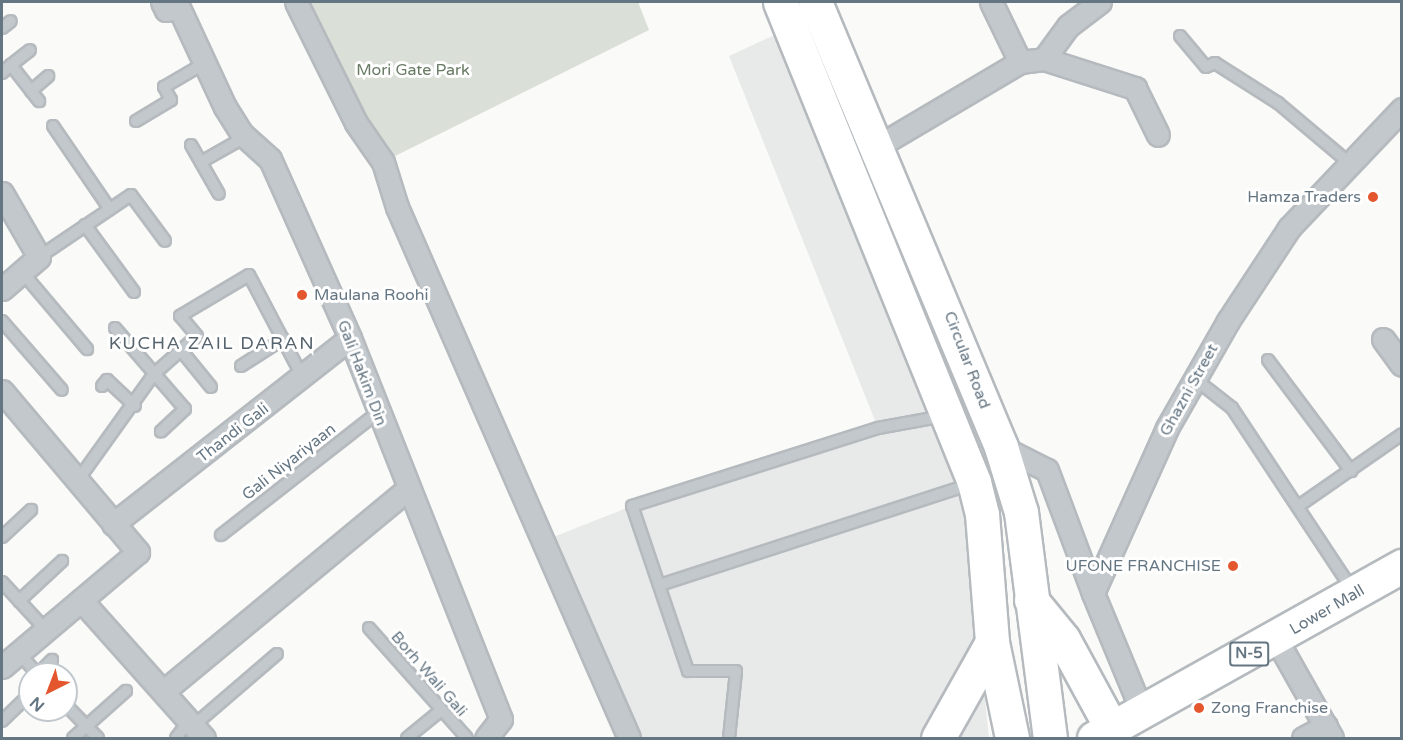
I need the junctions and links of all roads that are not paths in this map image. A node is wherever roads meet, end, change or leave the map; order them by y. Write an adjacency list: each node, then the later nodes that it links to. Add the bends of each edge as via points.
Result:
1 (162, 2): 13 (street, Gali Hakim Din, via 166,10 179,8)
2 (296, 2): 102 (street, via 356,123 383,162)
3 (780, 2): 56 (main road)
4 (815, 2): 25 (main road, Circular Road)
5 (992, 2): 12 (street)
6 (1089, 5): 11 (street)
7 (11, 21): 8 (lane)
8 (2, 28)
9 (1180, 36): 27 (lane, via 1206,67 1215,63 1278,103)
10 (30, 50): 14 (lane)
11 (1044, 59): 12 (street); 22 (street, via 1135,88)
12 (1020, 62): 25 (street)
13 (205, 63): 20 (lane, via 164,87 171,100); 23 (street, Gali Hakim Din)
14 (11, 65): 15 (lane); 17 (lane)
15 (2, 73)
16 (48, 76): 17 (lane)
17 (31, 91): 18 (lane)
18 (39, 101)
19 (1401, 109): 27 (street, Ghazni Street)
20 (136, 121)
21 (53, 126): 30 (lane)
22 (1158, 135)
23 (245, 137): 26 (lane); 39 (street, Gali Hakim Din, via 270,159)
24 (191, 145): 26 (lane)
25 (878, 146): 59 (main road, Circular Road)
26 (201, 162): 29 (lane)
27 (1348, 162): 49 (street, Ghazni Street, via 1289,228)
28 (2, 194): 33 (street)
29 (219, 194)
30 (109, 208): 31 (lane); 32 (lane, via 131,195)
31 (84, 225): 33 (lane); 36 (lane)
32 (165, 242)
33 (39, 257): 34 (street)
34 (22, 272): 35 (street); 42 (lane)
35 (2, 289)
36 (134, 292)
37 (2, 321): 52 (lane)
38 (115, 328): 47 (lane)
39 (350, 338): 48 (street, Thandi Gali); 55 (street, Gali Hakim Din)
40 (283, 339): 43 (lane, via 249,275 180,316 197,336); 46 (lane); 48 (lane)
41 (1383, 339): 45 (street)
42 (87, 349)
43 (180, 350): 47 (lane); 51 (lane)
44 (1268, 360): 60 (lane)
45 (1401, 365)
46 (241, 366)
47 (154, 374): 54 (lane); 57 (lane, via 185,409)
48 (304, 379): 66 (street, Thandi Gali)
49 (1195, 379): 64 (lane, via 1232,408); 73 (street, Ghazni Street, via 1167,428)
50 (102, 386): 54 (lane, via 107,380)
51 (211, 387)
52 (62, 390)
53 (2, 391): 61 (street)
54 (135, 406): 61 (lane)
55 (377, 413): 63 (street, Gali Hakim Din); 67 (lane, Gali Niyariyaan)
56 (947, 415): 62 (main road); 72 (lane, via 878,428 632,506)
57 (161, 431)
58 (1401, 434): 60 (lane)
59 (1001, 447): 73 (street, via 1047,470); 76 (main road, Circular Road, via 1022,512)
60 (1351, 471): 64 (lane)
61 (78, 480): 66 (street)
62 (974, 482): 72 (lane); 81 (main road, via 982,514)
63 (408, 489): 86 (street); 101 (street, Gali Hakim Din, via 501,719)
64 (1300, 505): 74 (lane)
65 (31, 510): 68 (lane)
66 (113, 524): 75 (street, via 138,552)
67 (221, 535)
68 (2, 537)
69 (62, 561): 77 (lane)
70 (1401, 566): 74 (main road, Lower Mall / N-5)
71 (2, 582): 77 (lane)
72 (663, 584): 103 (lane, via 688,671 736,671)
73 (1093, 593): 90 (street)
74 (1355, 594): 80 (main road, Lower Mall / N-5)
75 (81, 600): 79 (street); 86 (street)
76 (1031, 600): 96 (main road, via 1063,639); 106 (main road, Circular Road)
77 (19, 601): 79 (lane)
78 (369, 628): 89 (lane, Borh Wali Gali)
79 (46, 630): 82 (street)
80 (1276, 639): 90 (main road, Lower Mall / N-5); 95 (street)
81 (992, 642): 104 (main road); 105 (main road)
82 (19, 653): 84 (lane); 85 (street)
83 (277, 654): 94 (lane)
84 (27, 662)
85 (2, 667)
86 (165, 690): 94 (street)
87 (126, 691): 93 (lane)
88 (18, 706): 92 (lane)
89 (440, 711): 99 (lane); 100 (lane, Borh Wali Gali)
90 (1143, 714): 96 (main road, Lower Mall / N-5)
91 (78, 718): 93 (lane)
92 (2, 721)
93 (86, 726): 97 (lane); 98 (lane)
94 (190, 732)
95 (1329, 732): 107 (street)
96 (1103, 734)
97 (73, 738)
98 (98, 738)
99 (407, 738)
100 (467, 738)
101 (486, 738)
102 (629, 738)
103 (729, 738)
104 (938, 738)
105 (1012, 738)
106 (1050, 738)
107 (1303, 738)

